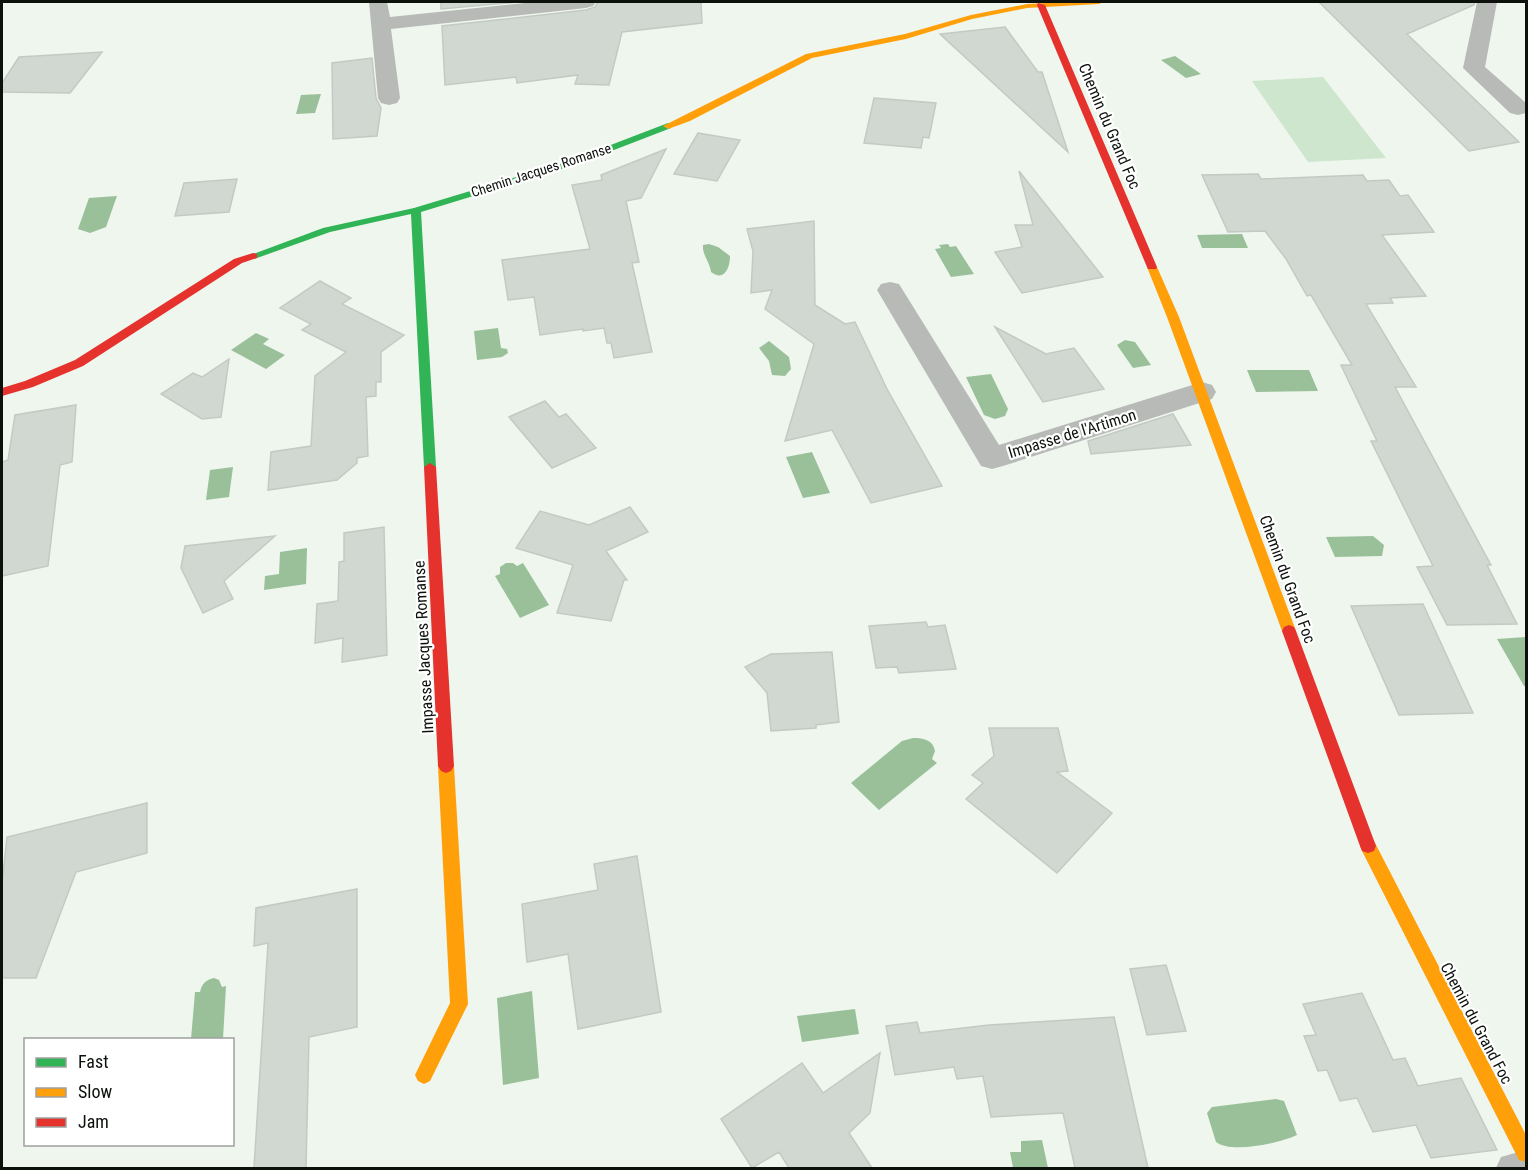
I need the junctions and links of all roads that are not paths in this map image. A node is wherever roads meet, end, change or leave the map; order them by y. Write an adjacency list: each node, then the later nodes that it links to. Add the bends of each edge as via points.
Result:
1 (378, 2): 6 (street)
2 (586, 2): 6 (street)
3 (1099, 2): 5 (street, Chemin Jacques Romanse)
4 (1487, 2): 8 (street, via 1474,68)
5 (1041, 5): 9 (street, Chemin Jacques Romanse, via 809,56 676,123 572,162); 12 (street, Chemin du Grand Foc)
6 (381, 24): 7 (street)
7 (389, 98)
8 (1518, 108)
9 (416, 210): 11 (street, Chemin Jacques Romanse, via 327,230 238,261 79,363); 13 (street, Impasse Jacques Romanse, via 459,1004)
10 (890, 290): 12 (street, Impasse de l'Artimon, via 992,458)
11 (2, 392)
12 (1202, 392): 14 (street, Chemin du Grand Foc, via 1371,854)
13 (424, 1075)
14 (1527, 1153)
15 (1527, 1167): 16 (lane)
16 (1512, 1168)

